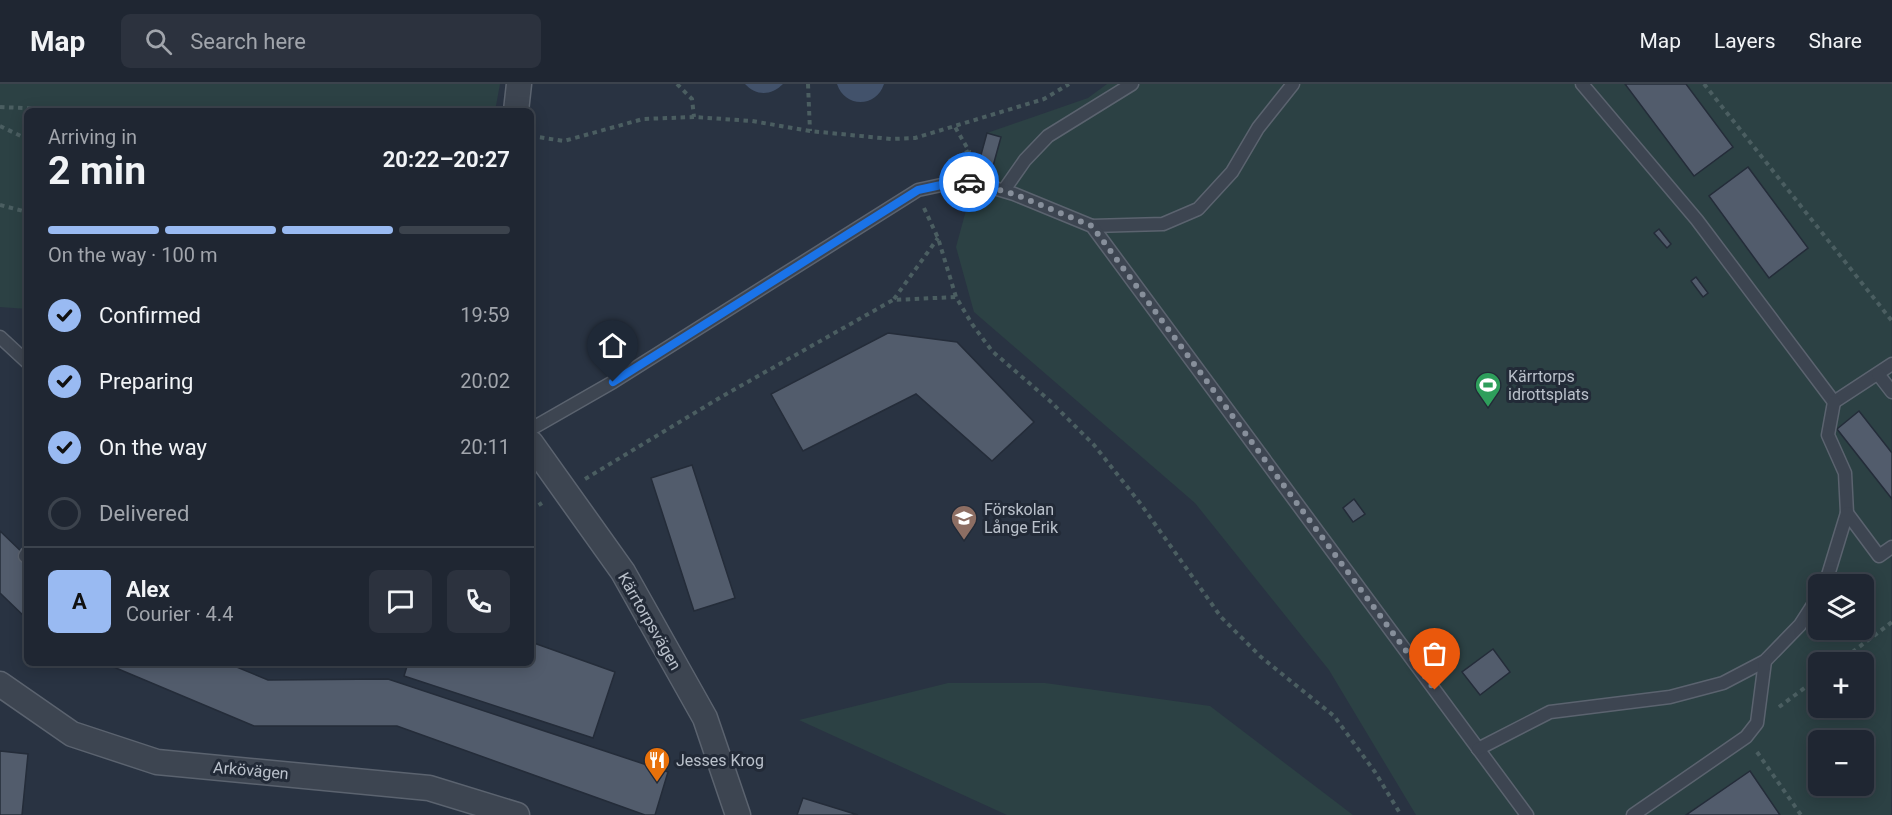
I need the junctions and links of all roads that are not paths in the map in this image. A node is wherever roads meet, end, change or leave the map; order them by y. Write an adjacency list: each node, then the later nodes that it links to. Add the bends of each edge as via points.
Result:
1 (519, 84): 5 (street)
2 (1132, 84): 6 (lane, via 1048,136)
3 (1293, 84): 7 (lane, via 1258,128 1232,172 1198,209 1163,224)
4 (1582, 84): 13 (lane, via 1697,220)
5 (516, 108)
6 (1004, 190): 7 (lane); 14 (lane, via 960,181 918,190 613,382)
7 (1092, 226): 22 (lane)
8 (0, 337): 9 (lane)
9 (24, 359)
10 (1892, 364): 11 (lane)
11 (1878, 374): 12 (lane); 13 (lane)
12 (1892, 392)
13 (1834, 402): 16 (lane, via 1828,435 1845,473)
14 (534, 427)
15 (534, 447): 24 (street, Kärrtorpsvägen, via 623,572 705,718)
16 (1847, 513): 17 (lane, via 1879,556); 18 (lane)
17 (1892, 547)
18 (1829, 574)
19 (1808, 613): 20 (lane)
20 (1765, 661): 22 (lane, via 1723,683 1670,697 1550,712); 26 (lane, via 1757,723 1746,737)
21 (0, 684): 23 (street, Arkövägen, via 72,734 157,762 429,788)
22 (1478, 749): 25 (lane)
23 (517, 815)
24 (738, 815)
25 (1527, 815)
26 (1633, 815)

